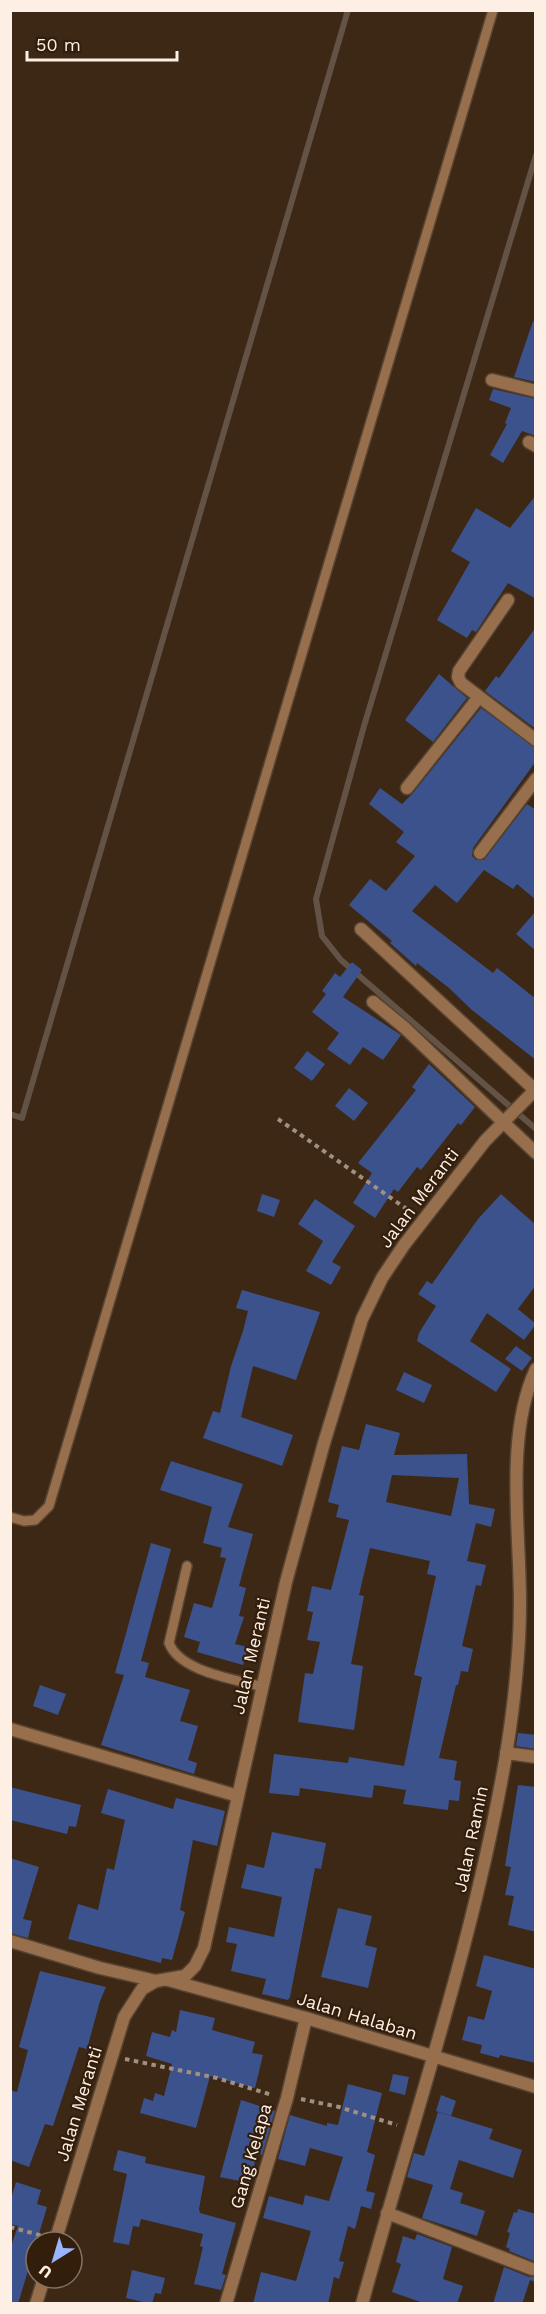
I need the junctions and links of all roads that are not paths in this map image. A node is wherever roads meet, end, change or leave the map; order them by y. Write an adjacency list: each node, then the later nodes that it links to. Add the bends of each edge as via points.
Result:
1 (493, 10): 16 (lane, via 49,1506 35,1520)
2 (492, 380): 3 (street)
3 (536, 391)
4 (508, 600): 5 (street, via 459,671 459,680)
5 (479, 697): 6 (street); 8 (street)
6 (536, 740)
7 (536, 779): 9 (street)
8 (407, 788)
9 (480, 854)
10 (361, 929): 12 (street)
11 (374, 1002): 13 (street)
12 (533, 1092): 13 (street, Jalan Meranti)
13 (507, 1117): 14 (street); 18 (street, Jalan Meranti, via 392,1262 362,1319 296,1544)
14 (536, 1153)
15 (536, 1369): 20 (street, Jalan Ramin, via 528,1385 518,1444 519,1626)
16 (10, 1517)
17 (187, 1566): 18 (lane, via 169,1643 173,1653 193,1666)
18 (263, 1687): 22 (street, Jalan Meranti)
19 (10, 1729): 22 (street)
20 (506, 1753): 21 (street); 26 (street, Jalan Ramin, via 479,1889)
21 (536, 1757)
22 (237, 1797): 24 (street, Jalan Meranti, via 204,1948 185,1976)
23 (10, 1941): 24 (street, Jalan Halaban, via 100,1968)
24 (162, 1981): 25 (street, Jalan Halaban); 29 (street, Jalan Meranti, via 142,1989 124,2017)
25 (306, 2018): 26 (street, Jalan Halaban); 31 (street, Gang Kelapa, via 287,2098)
26 (433, 2058): 27 (street, Jalan Halaban); 28 (street, Jalan Ramin)
27 (536, 2087)
28 (387, 2212): 30 (street); 32 (street, Jalan Ramin)
29 (58, 2230)
30 (532, 2270)
31 (226, 2304)
32 (362, 2304)

